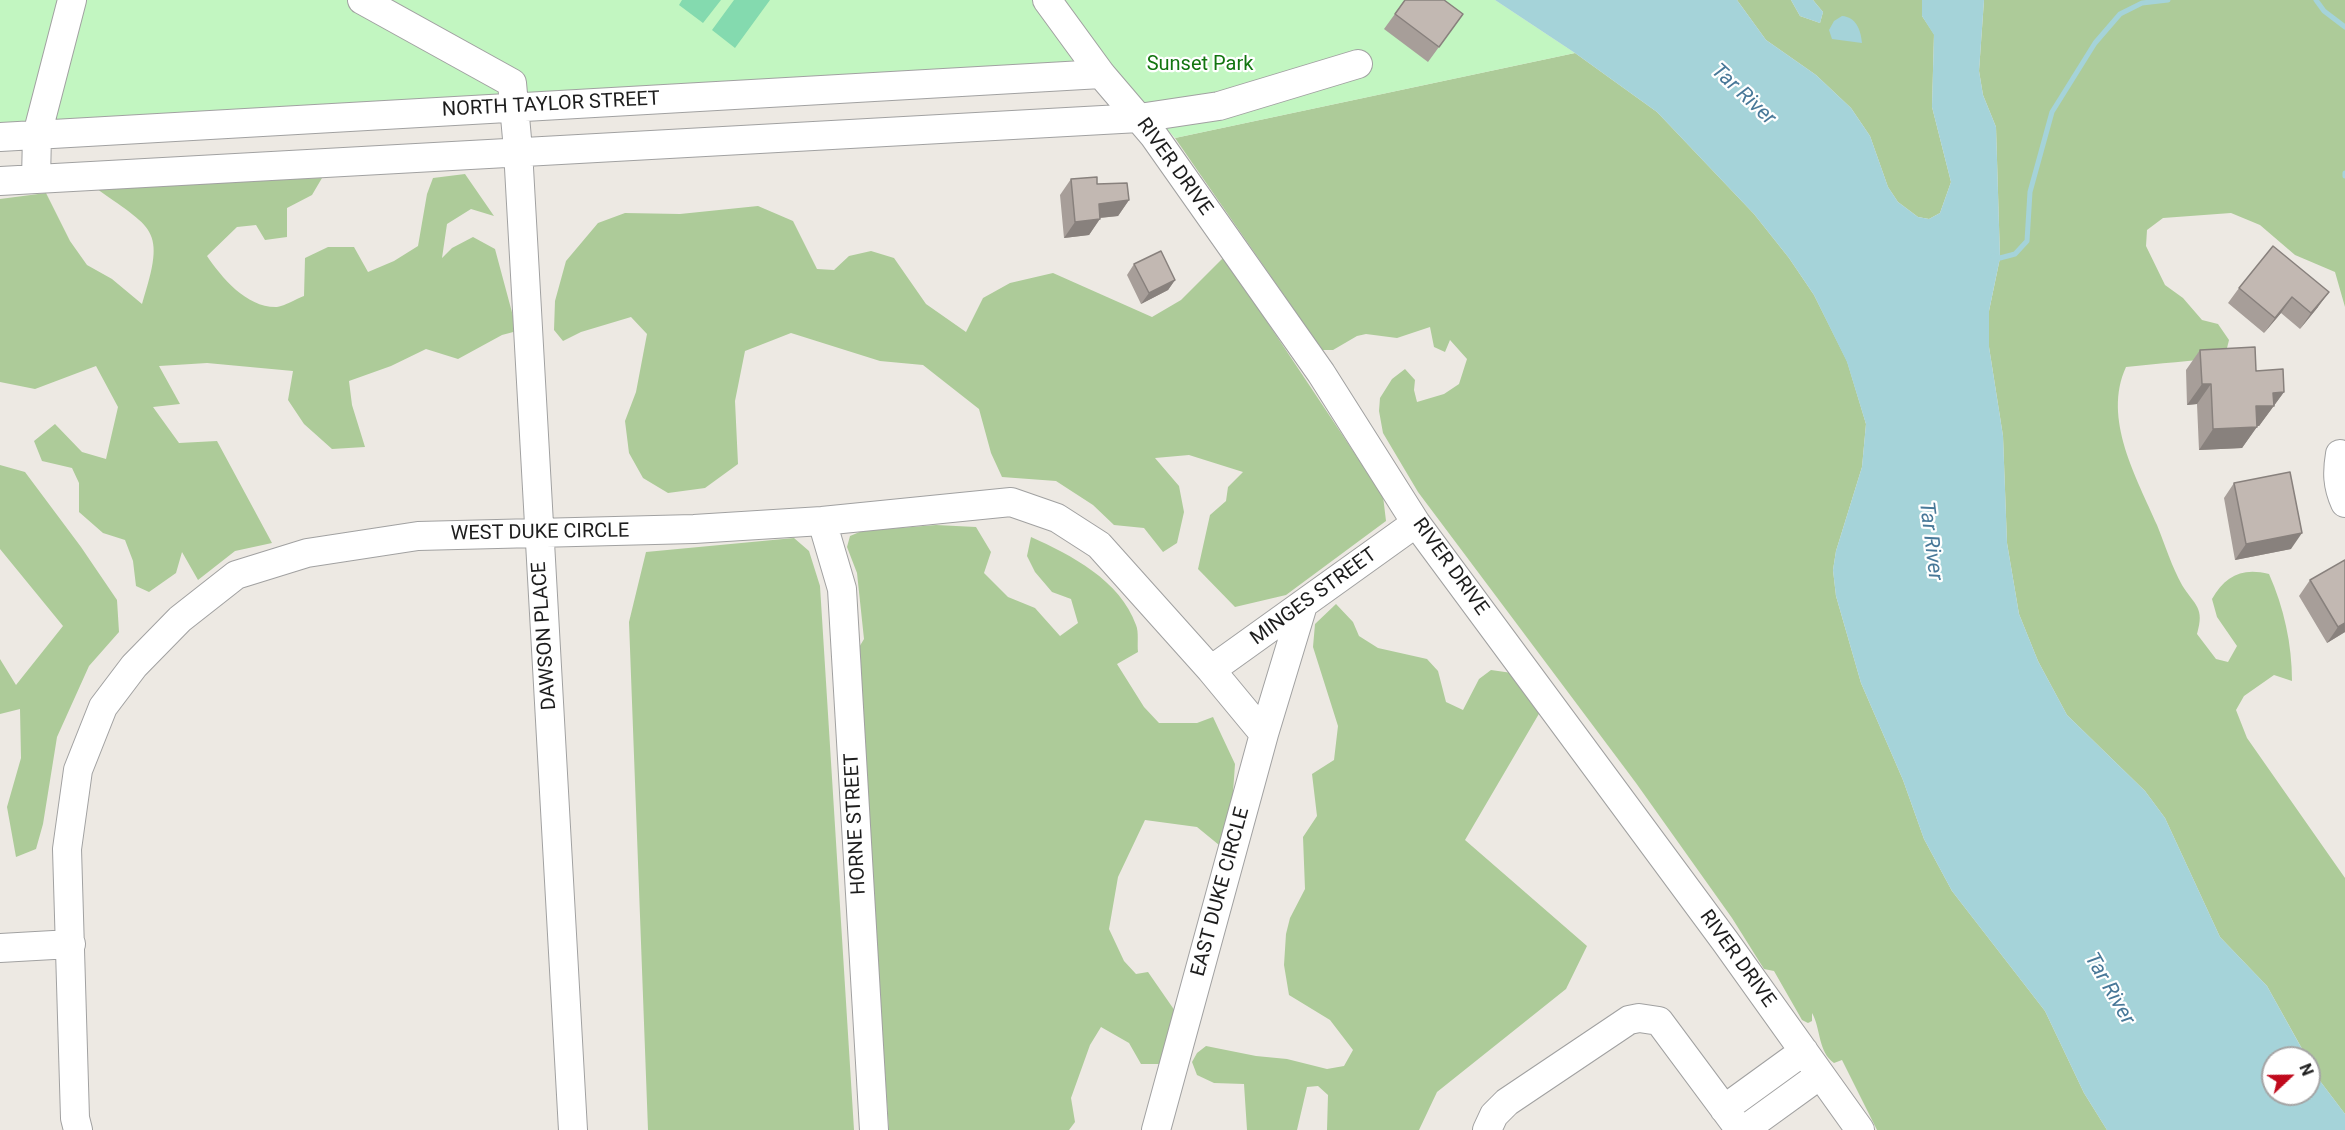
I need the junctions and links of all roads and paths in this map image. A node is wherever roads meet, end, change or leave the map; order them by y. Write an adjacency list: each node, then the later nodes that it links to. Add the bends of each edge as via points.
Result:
1 (72, 0): 8 (street)
2 (362, 0): 6 (street, DAWSON PLACE, via 512,83)
3 (1047, 0): 5 (street, RIVER DRIVE)
4 (1358, 64): 7 (street, via 1219,106)
5 (1101, 74): 6 (street, NORTH TAYLOR STREET); 7 (street, RIVER DRIVE)
6 (514, 106): 8 (street, NORTH TAYLOR STREET); 10 (street, DAWSON PLACE)
7 (1139, 118): 10 (street); 16 (street, RIVER DRIVE, via 1321,373)
8 (37, 135): 9 (street, NORTH TAYLOR STREET); 11 (street)
9 (0, 137)
10 (518, 150): 11 (street); 17 (street, DAWSON PLACE)
11 (36, 179): 12 (street)
12 (0, 181)
13 (2340, 454): 14 (street, via 2338,488)
14 (2345, 503)
15 (822, 521): 17 (street, WEST DUKE CIRCLE); 19 (street, WEST DUKE CIRCLE, via 1011,502 1057,518 1099,545); 28 (street, HORNE STREET, via 842,588)
16 (1416, 523): 18 (street, MINGES STREET); 23 (street, RIVER DRIVE)
17 (538, 535): 21 (street, WEST DUKE CIRCLE, via 418,536 307,553 236,575 180,619 134,666 103,707 78,770 67,849); 27 (street, DAWSON PLACE)
18 (1303, 604): 19 (street, MINGES STREET); 20 (street, EAST DUKE CIRCLE)
19 (1211, 670): 20 (street)
20 (1264, 734): 29 (street, EAST DUKE CIRCLE)
21 (70, 944): 22 (street); 26 (street)
22 (0, 948)
23 (1803, 1051): 24 (street, RIVER DRIVE); 25 (street)
24 (1820, 1075): 25 (street); 31 (street, RIVER DRIVE)
25 (1736, 1123): 30 (street, via 1659,1021 1639,1018 1629,1020 1507,1102 1494,1115)
26 (78, 1130)
27 (573, 1130)
28 (874, 1130)
29 (1156, 1130)
30 (1487, 1130)
31 (1860, 1130)

